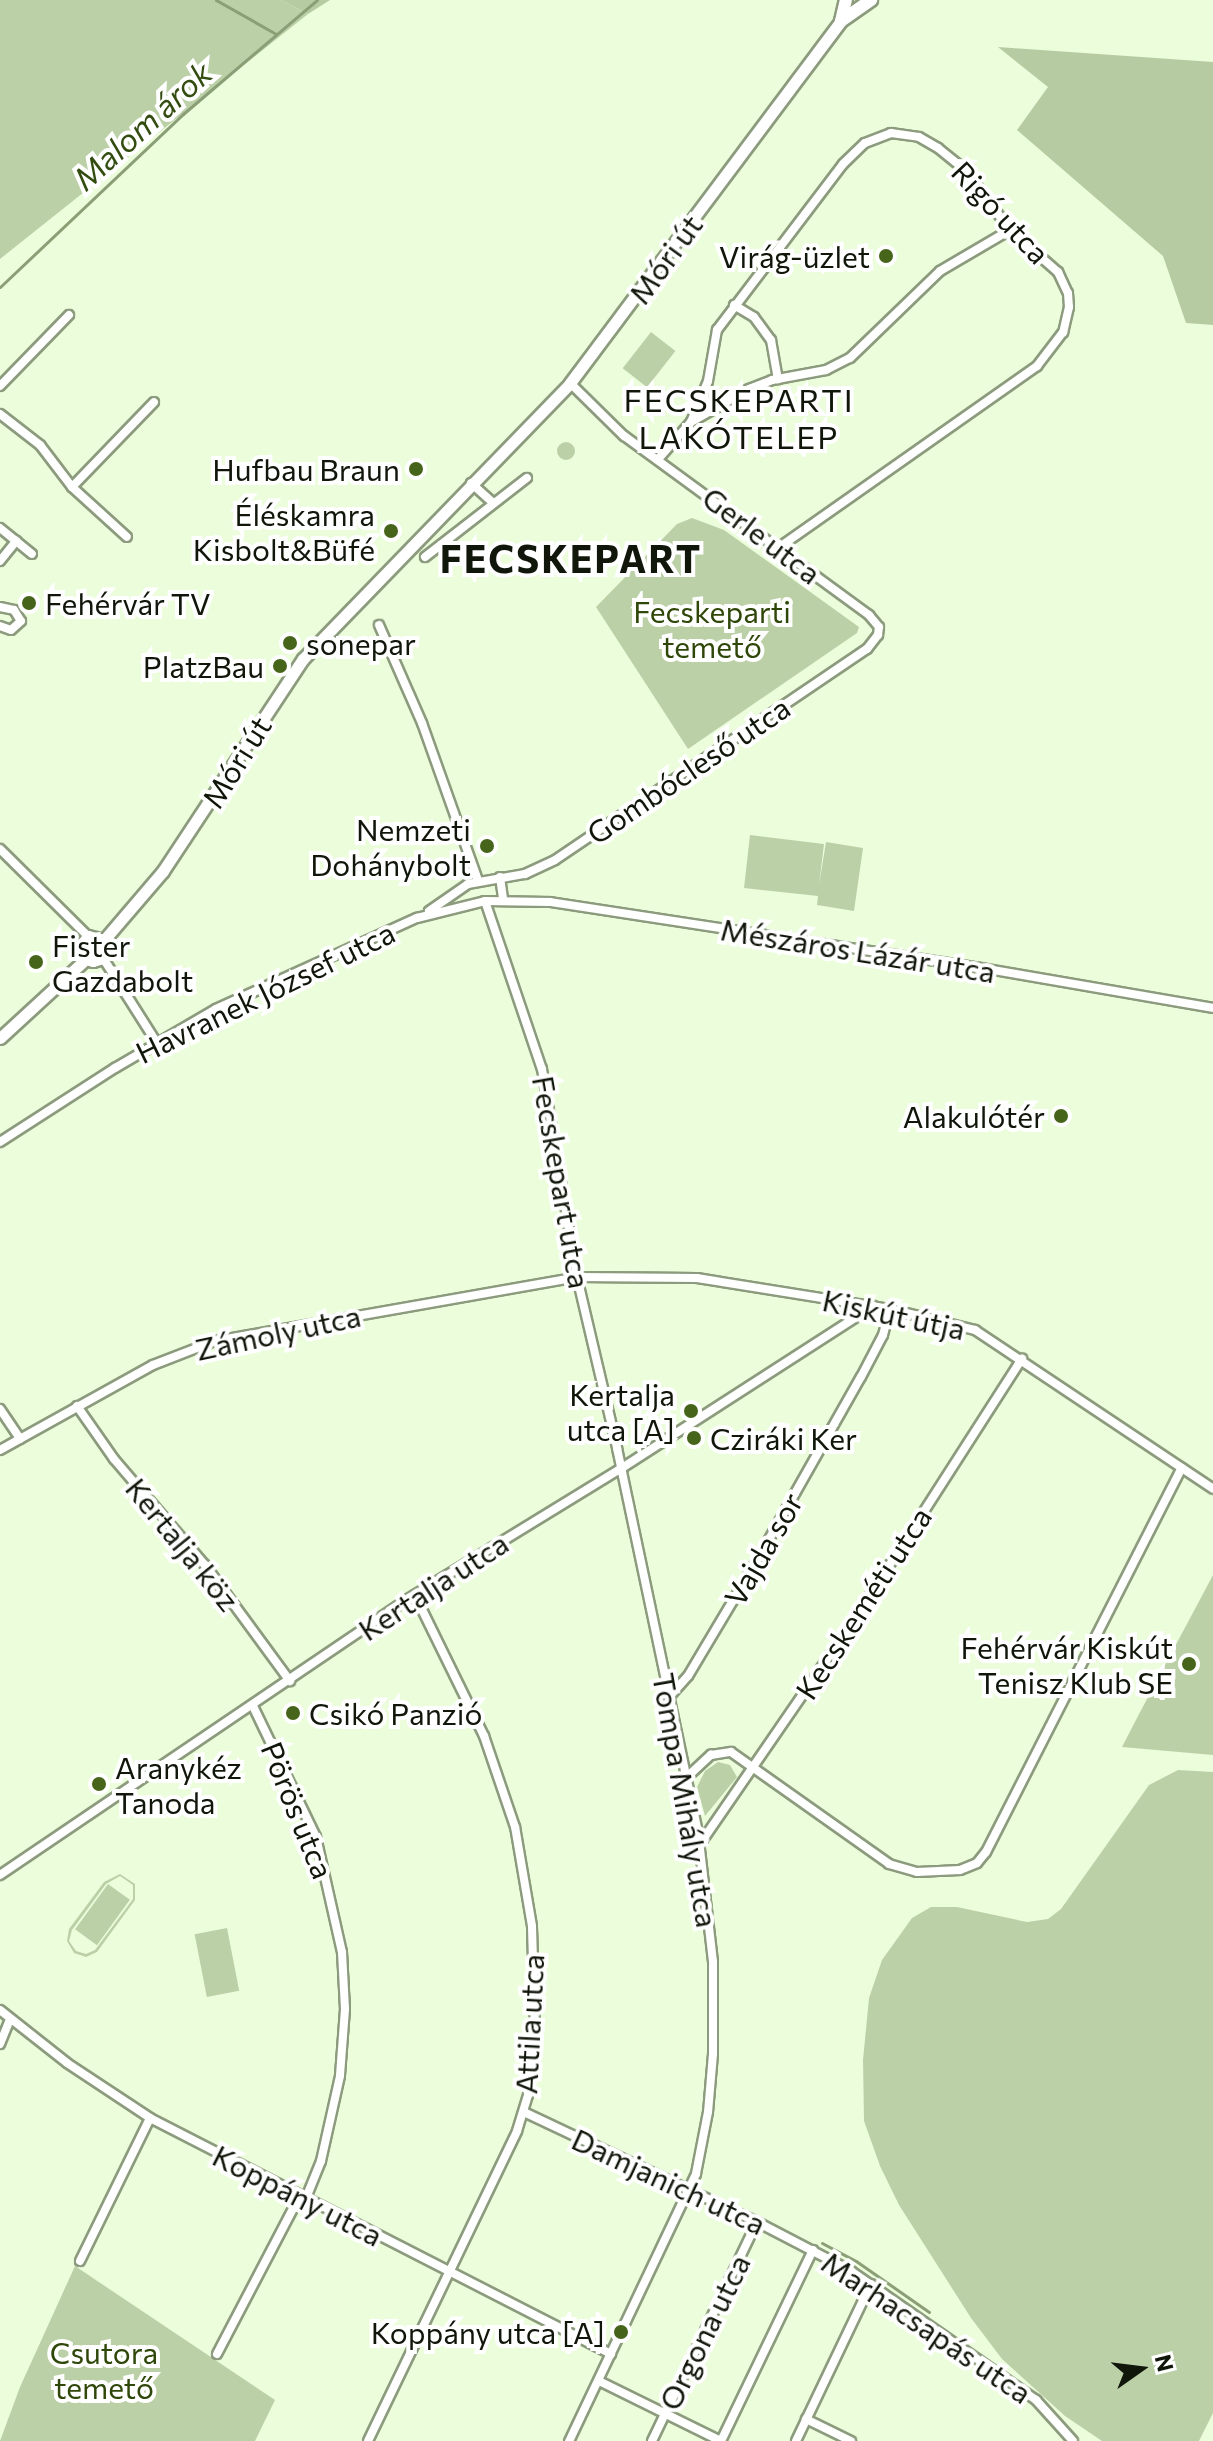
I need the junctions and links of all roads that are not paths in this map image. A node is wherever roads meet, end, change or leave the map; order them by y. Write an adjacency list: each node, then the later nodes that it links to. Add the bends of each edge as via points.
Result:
1 (846, 0): 4 (main road)
2 (857, 0): 4 (main road)
3 (871, 0): 4 (main road)
4 (841, 21): 9 (main road, Móri út)
5 (1010, 230): 6 (street, Rigó utca, via 966,171 938,148 907,134 876,136 855,152); 8 (street, via 940,271 850,358 816,373); 23 (street, Rigó utca, via 1048,261 1064,282 1069,307 1057,344 1020,378)
6 (734, 305): 8 (street, via 754,317 771,340); 13 (street, Rigó utca, via 713,338 708,381)
7 (69, 315): 10 (street)
8 (778, 379): 13 (street, via 742,392)
9 (570, 383): 15 (street, Gerle utca, via 624,436); 17 (main road, Móri út)
10 (0, 386)
11 (154, 402): 18 (street)
12 (4, 416): 14 (street); 18 (street, via 40,445)
13 (691, 422): 15 (street, Rigó utca)
14 (0, 428)
15 (659, 458): 23 (street, Gerle utca)
16 (527, 478): 19 (street)
17 (471, 483): 19 (street); 39 (main road, Móri út, via 303,659 163,871)
18 (72, 487): 21 (street)
19 (492, 502): 25 (street)
20 (0, 528): 22 (street)
21 (127, 537)
22 (16, 541): 24 (street); 26 (street)
23 (779, 547): 30 (street, Gerle utca)
24 (32, 554)
25 (425, 557)
26 (0, 561)
27 (0, 607): 29 (street, via 14,610 21,621 11,630)
28 (379, 625): 33 (street, via 422,723)
29 (0, 626)
30 (879, 627): 32 (street, Gombócleső utca, via 867,649 584,842 539,869)
31 (0, 849): 38 (street)
32 (500, 877): 33 (street, Gombócleső utca); 34 (street)
33 (473, 882): 36 (street); 37 (street)
34 (503, 899): 35 (street, Havranek József utca); 42 (street, Mészáros Lázár utca, via 982,968)
35 (485, 901): 36 (street, Havranek József utca); 46 (street, Fecskepart utca, via 537,1048)
36 (473, 902): 37 (street, Havranek József utca)
37 (425, 914): 44 (street, Havranek József utca, via 216,1009)
38 (88, 936): 39 (main road); 41 (main road, via 82,944)
39 (104, 940): 40 (main road)
40 (103, 958): 41 (main road); 44 (street)
41 (86, 959): 43 (main road)
42 (1213, 1008)
43 (0, 1038)
44 (157, 1043): 45 (street, Havranek József utca)
45 (0, 1142)
46 (577, 1277): 47 (street, Kiskút útja, via 697,1278); 50 (street, Zámoly utca, via 215,1341 162,1361); 54 (street, Fecskepart utca)
47 (873, 1306): 48 (street, Kiskút útja); 54 (street, Kertalja utca)
48 (890, 1309): 49 (street, Kiskút útja, via 975,1330); 59 (street, Vajda sor, via 883,1335 790,1502 688,1676)
49 (1022, 1359): 55 (street, Kiskút útja); 61 (street, Kecskeméti utca)
50 (77, 1406): 52 (street, Zámoly utca); 58 (street, Kertalja köz)
51 (0, 1409): 52 (street)
52 (20, 1439): 53 (street, Zámoly utca)
53 (0, 1450)
54 (622, 1468): 57 (street, Kertalja utca); 59 (street, Tompa Mihály utca)
55 (1182, 1468): 56 (street, Kiskút útja); 61 (street, via 994,1839 977,1863 960,1870 917,1872 889,1864)
56 (1213, 1489)
57 (415, 1595): 58 (street, Kertalja utca); 68 (street, Attila utca, via 484,1736 523,1862 536,2003)
58 (290, 1681): 60 (street, Kertalja utca)
59 (669, 1697): 62 (street, Tompa Mihály utca)
60 (253, 1706): 64 (street, Kertalja utca); 71 (street, Pörös utca, via 316,1837 342,1952 344,2039 336,2099 321,2161)
61 (753, 1768): 62 (street, via 731,1752 718,1752); 63 (street, Kecskeméti utca)
62 (687, 1777): 63 (street, Tompa Mihály utca)
63 (700, 1844): 70 (street, Tompa Mihály utca, via 712,1943 714,2037 708,2112)
64 (0, 1875)
65 (0, 2010): 66 (street, Koppány utca)
66 (10, 2019): 67 (street); 69 (street, Koppány utca)
67 (0, 2044)
68 (524, 2112): 70 (street, Damjanich utca); 75 (street, Attila utca)
69 (150, 2118): 71 (street, Koppány utca); 74 (street)
70 (690, 2191): 72 (street, Damjanich utca); 78 (street, Tompa Mihály utca)
71 (303, 2197): 75 (street, Koppány utca); 77 (street, Pörös utca)
72 (757, 2222): 73 (street, Damjanich utca); 80 (street, Orgona utca)
73 (813, 2250): 76 (street, Marhacsapás utca); 85 (street)
74 (80, 2261)
75 (448, 2273): 78 (street, Koppány utca); 82 (street, Attila utca)
76 (871, 2284): 81 (street); 88 (street, Marhacsapás utca, via 1036,2400)
77 (217, 2354)
78 (611, 2354): 79 (street, Tompa Mihály utca)
79 (599, 2381): 80 (street); 83 (street, Tompa Mihály utca)
80 (665, 2414): 84 (street, Orgona utca); 85 (street)
81 (806, 2419): 86 (street); 87 (street)
82 (368, 2441)
83 (569, 2441)
84 (652, 2441)
85 (721, 2441)
86 (796, 2441)
87 (851, 2441)
88 (1073, 2441)

